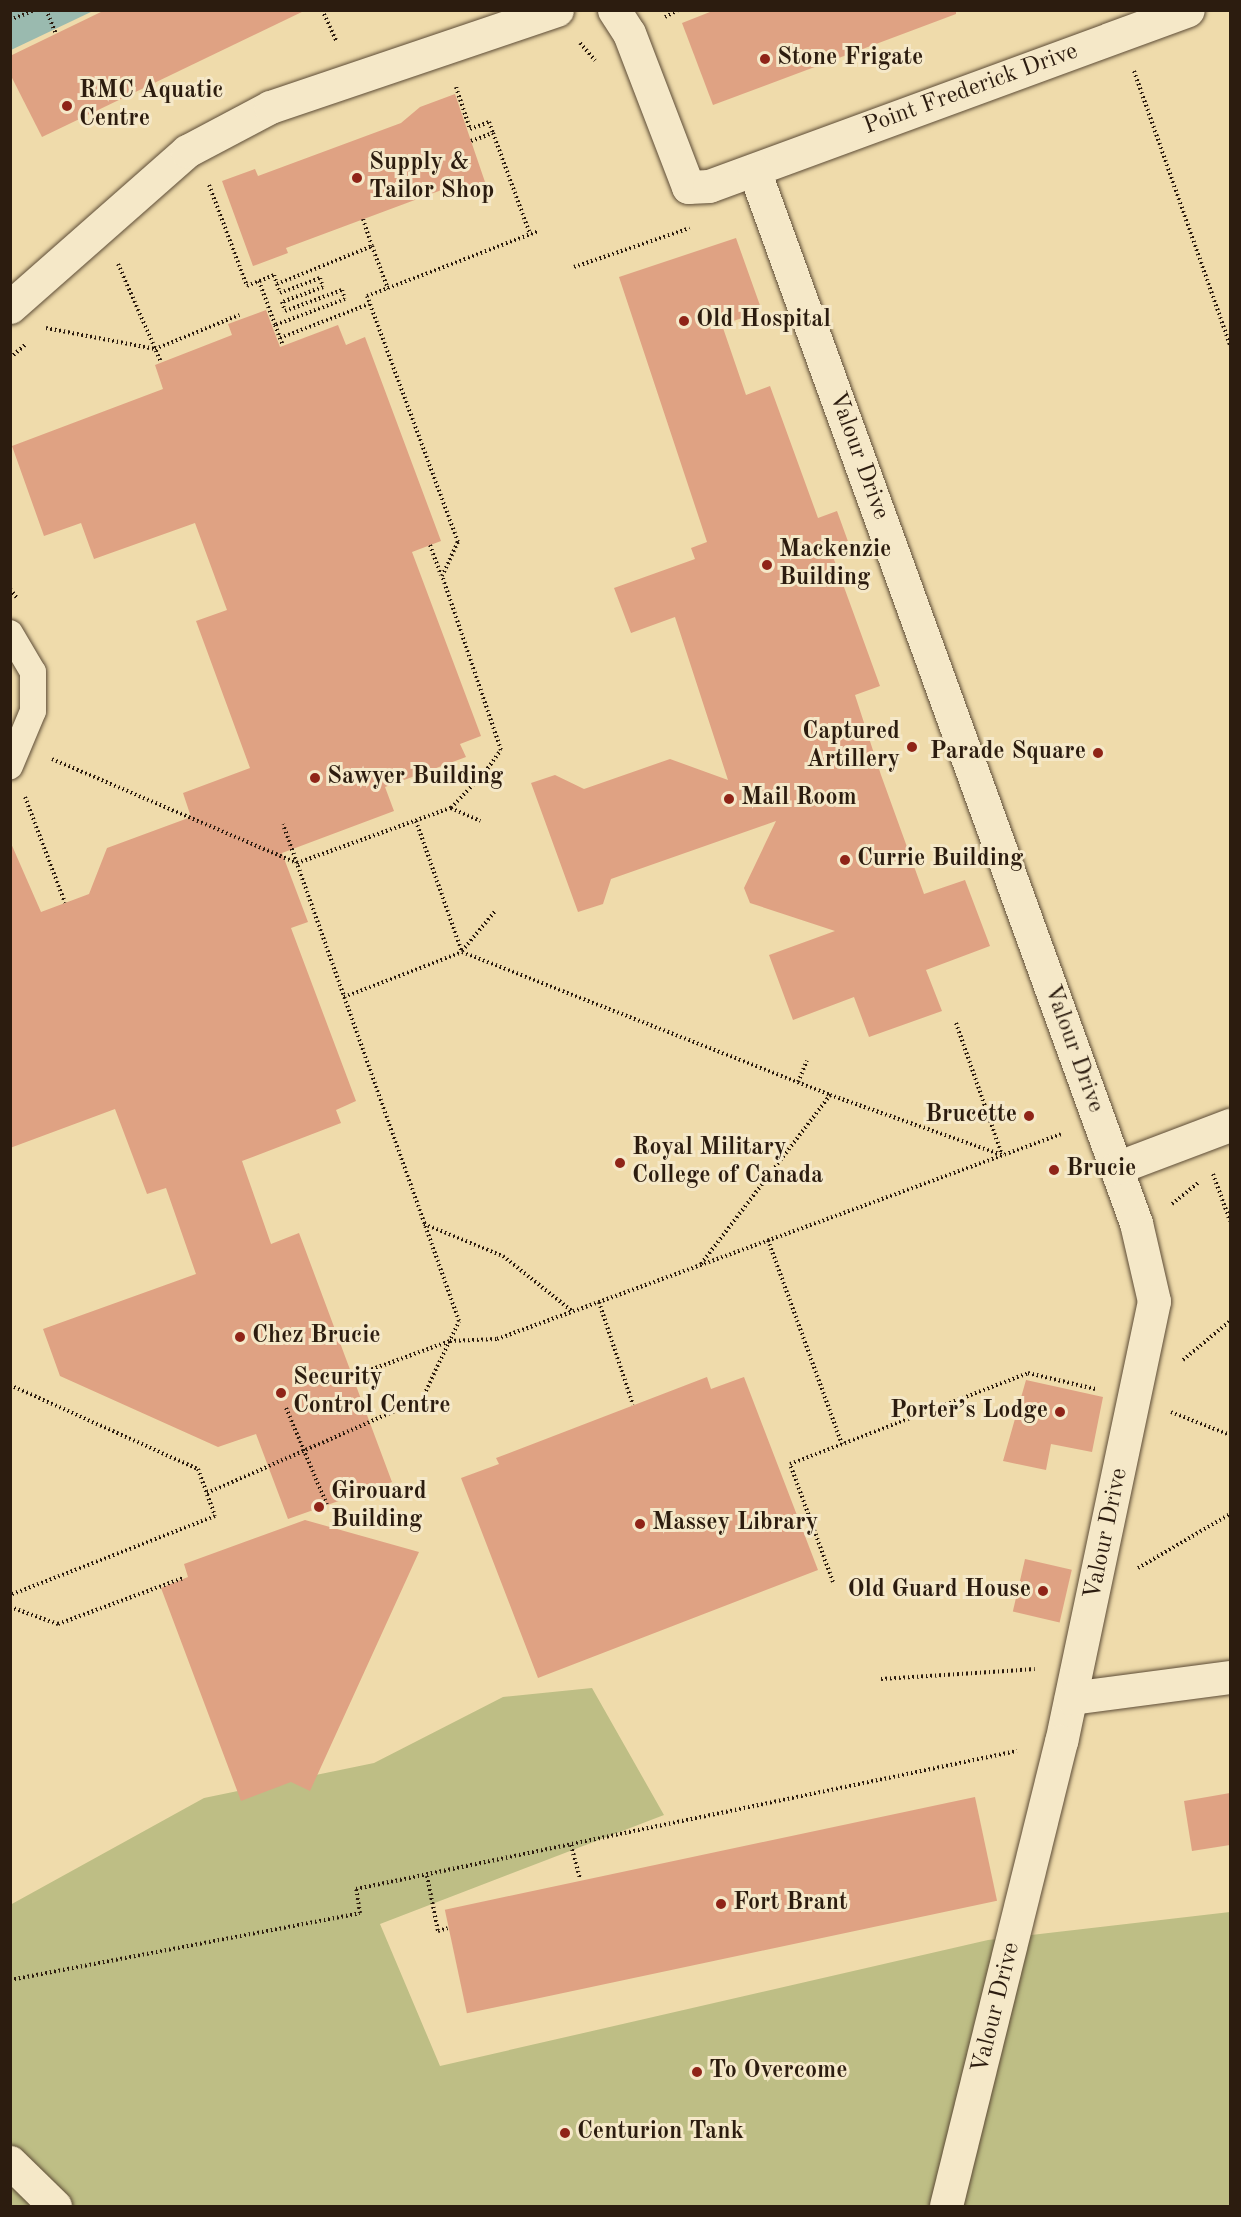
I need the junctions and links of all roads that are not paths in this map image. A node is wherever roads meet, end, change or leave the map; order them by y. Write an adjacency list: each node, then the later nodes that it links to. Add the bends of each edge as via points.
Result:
1 (557, 10): 5 (street, via 270,107 187,151)
2 (614, 10): 4 (street, via 629,33 688,187 709,186)
3 (1188, 10): 4 (street, Point Frederick Drive)
4 (754, 170): 9 (street, Valour Drive)
5 (10, 307)
6 (10, 633): 7 (lane, via 33,672 33,711)
7 (10, 766)
8 (1230, 1125): 9 (street)
9 (1116, 1168): 11 (street, Valour Drive, via 1151,1272 1152,1331)
10 (1230, 1677): 11 (street)
11 (1071, 1698): 14 (street, Valour Drive)
12 (10, 2162): 13 (street)
13 (55, 2206)
14 (946, 2206)

